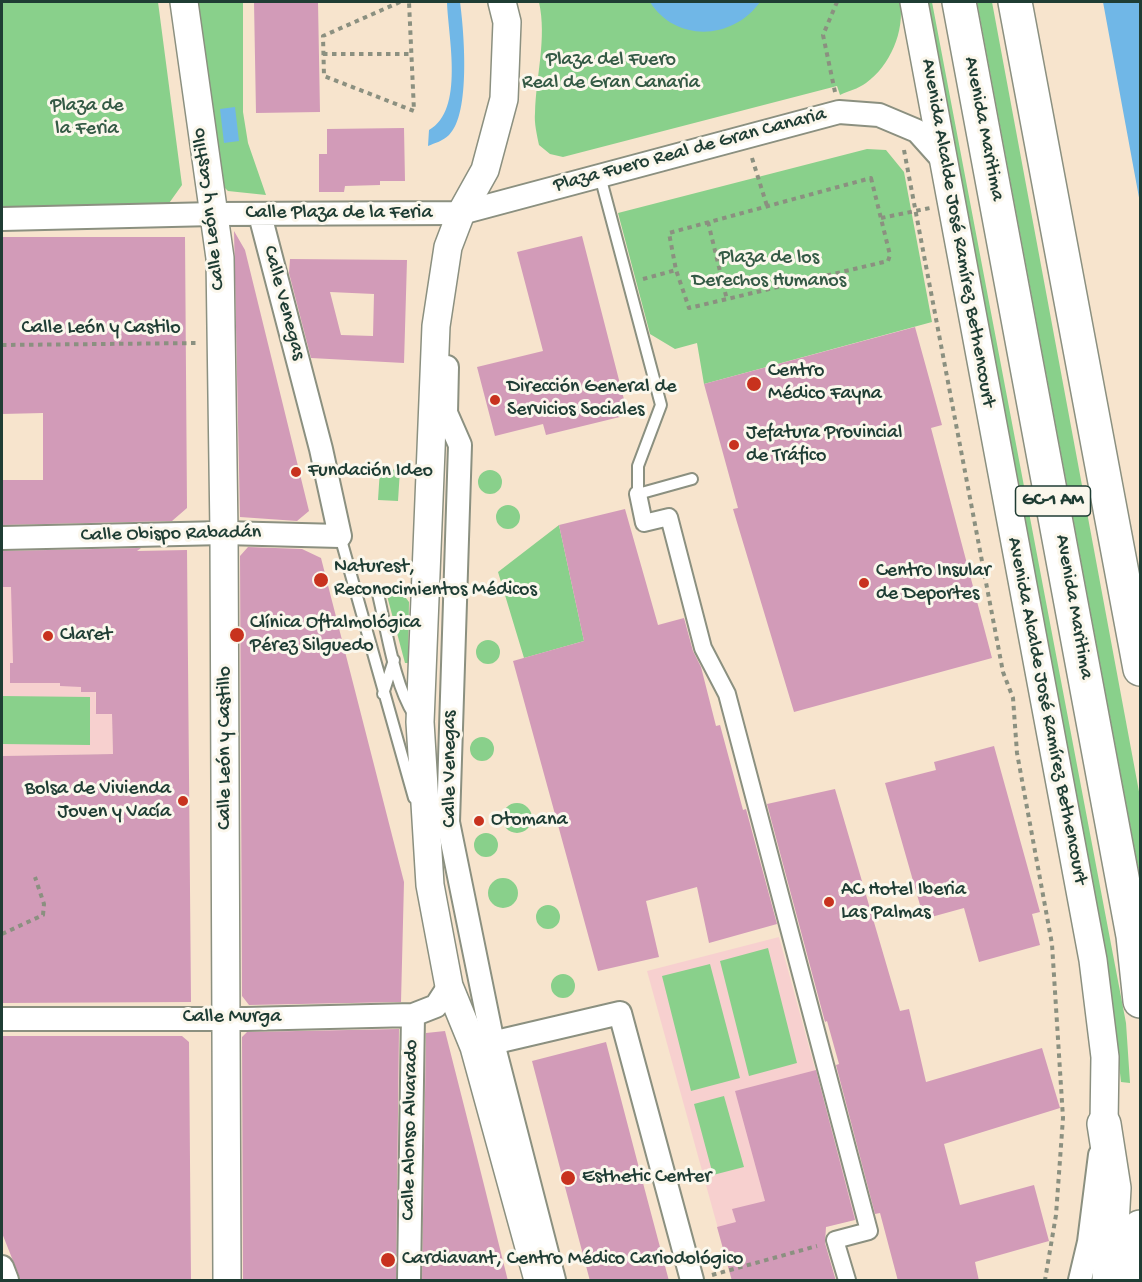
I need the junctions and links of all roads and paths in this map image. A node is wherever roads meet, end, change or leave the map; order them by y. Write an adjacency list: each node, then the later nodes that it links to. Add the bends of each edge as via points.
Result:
1 (184, 2): 20 (street, Calle León y Castillo)
2 (400, 2): 9 (path, via 323,36)
3 (409, 2): 10 (path)
4 (502, 2): 19 (street, Calle Venegas, via 507,22 504,99 485,170)
5 (837, 2): 11 (path, via 823,35)
6 (914, 2): 14 (street, Avenida Alcalde José Ramírez Bethencourt)
7 (959, 2): 45 (highway, Avenida Maritima / GC-1 AM, via 1129,913)
8 (1015, 2): 38 (highway, GC-1 AM)
9 (323, 54): 10 (path); 10 (path, via 324,76 414,111)
10 (411, 54)
11 (839, 112): 12 (street, Plaza Fuero Real de Gran Canaria); 14 (street, Plaza Fuero Real de Gran Canaria, via 879,115 917,131)
12 (745, 137): 15 (street, Plaza Fuero Real de Gran Canaria); 17 (path)
13 (903, 146): 18 (path)
14 (943, 160): 16 (street, Avenida Alcalde José Ramírez Bethencourt)
15 (600, 176): 19 (street, Plaza Fuero Real de Gran Canaria); 27 (lane)
16 (951, 204): 18 (path); 50 (street, Avenida Alcalde José Ramírez Bethencourt, via 1093,960 1105,1058)
17 (767, 206): 22 (path, via 871,178); 24 (path)
18 (917, 211): 22 (path); 61 (path, via 1002,672 1013,698 1017,753 1052,944 1063,1118 1056,1215)
19 (461, 213): 21 (street, Calle Plaza de la Feria); 25 (street, Calle Venegas)
20 (214, 214): 21 (street, Calle Plaza de la Feria); 23 (street, Calle Plaza de la Feria); 33 (street, Calle León y Castillo, via 220,258)
21 (260, 215): 34 (street, Calle Venegas)
22 (881, 218): 28 (path, via 888,261)
23 (2, 219)
24 (708, 222): 26 (path, via 669,233); 28 (path)
25 (448, 247): 40 (street, Calle Venegas, via 436,326); 49 (street, Calle Venegas, via 446,413 460,445 448,822)
26 (676, 270): 27 (path); 28 (path, via 689,308)
27 (628, 283): 32 (lane, via 661,405 638,466)
28 (727, 300)
29 (202, 343): 30 (path, Calle León y Castilo)
30 (2, 345)
31 (692, 479): 32 (lane)
32 (638, 494): 52 (street, via 644,523 669,517 703,648 730,706 869,1231)
33 (224, 533): 34 (street, Calle Obispo Rabadán); 35 (street, Calle Obispo Rabadán); 47 (street, Calle León y Castillo)
34 (340, 536): 39 (lane, Calle Venegas)
35 (2, 538)
36 (378, 594): 37 (lane)
37 (394, 660): 39 (lane); 40 (lane, via 408,705)
38 (1140, 669)
39 (383, 694): 41 (lane, Calle Venegas)
40 (420, 722): 41 (street, Calle Venegas)
41 (427, 842): 44 (street, Calle Venegas, via 430,885)
42 (35, 877): 43 (path, via 44,904 43,915)
43 (2, 934)
44 (449, 986): 46 (street, Calle Murga, via 436,1006); 49 (street, Calle Venegas)
45 (1140, 1001)
46 (413, 1015): 47 (street, Calle Murga); 57 (street, Calle Alonso Alvarado)
47 (225, 1018): 48 (street, Calle Murga); 56 (street, Calle León y Castillo)
48 (2, 1019)
49 (483, 1045): 54 (street, via 620,1013); 58 (street, Calle Venegas); 59 (street, Calle Venegas)
50 (1104, 1124): 62 (street, Avenida Alcalde José Ramírez Bethencourt, via 1089,1242); 63 (highway, via 1114,1188)
51 (1140, 1227): 64 (highway)
52 (835, 1240): 54 (path); 60 (street)
53 (2, 1268): 55 (street)
54 (699, 1279)
55 (7, 1281)
56 (227, 1281)
57 (409, 1281)
58 (538, 1281)
59 (554, 1281)
60 (847, 1281)
61 (1045, 1281)
62 (1080, 1281)
63 (1109, 1281)
64 (1131, 1281)

